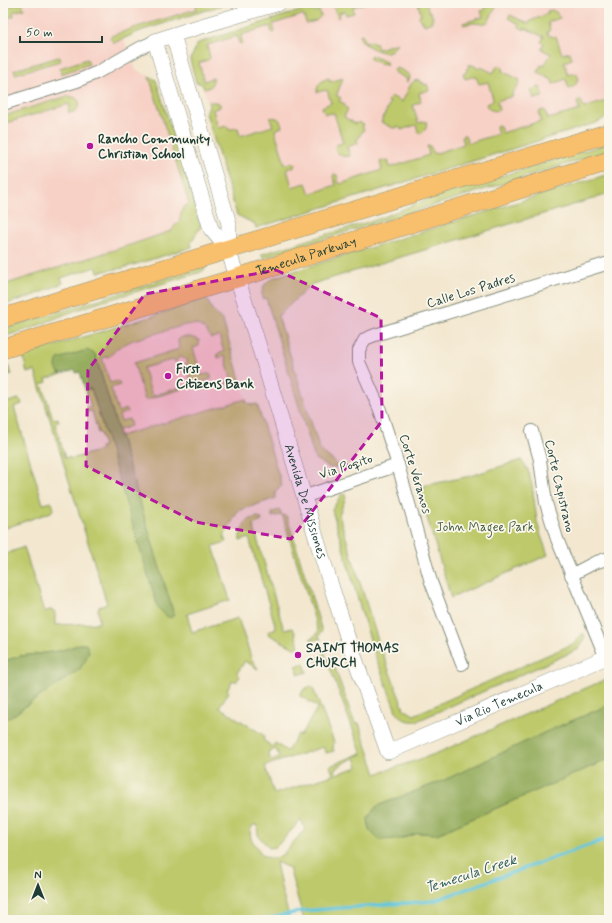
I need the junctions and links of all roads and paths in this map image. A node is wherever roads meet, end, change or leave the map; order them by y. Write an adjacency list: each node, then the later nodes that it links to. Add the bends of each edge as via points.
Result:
1 (279, 3): 2 (street)
2 (173, 35): 3 (street); 7 (street, Avenida De Missiones, via 229,224)
3 (155, 41): 4 (street, via 77,81); 7 (street, Avenida De Missiones, via 212,229)
4 (3, 104)
5 (609, 133): 7 (main road)
6 (609, 161): 9 (main road, Temecula Parkway)
7 (228, 249): 9 (street, Avenida De Missiones); 10 (main road)
8 (609, 263): 12 (street, Calle Los Padres, via 375,335 365,339 359,350)
9 (237, 278): 11 (main road, Temecula Parkway); 15 (street, Avenida De Missiones)
10 (3, 318)
11 (3, 349)
12 (359, 362): 14 (street, Corte Veranos, via 380,410)
13 (532, 431): 17 (street, Corte Capistrano, via 540,460 546,503)
14 (398, 465): 15 (street, Via Poqito); 19 (street, Corte Veranos, via 431,582)
15 (303, 497): 20 (street, Avenida De Missiones, via 348,639)
16 (609, 558): 17 (street)
17 (571, 575): 18 (street, Corte Capistrano)
18 (607, 657): 20 (street, Via Rio Temecula)
19 (462, 664)
20 (388, 752)

